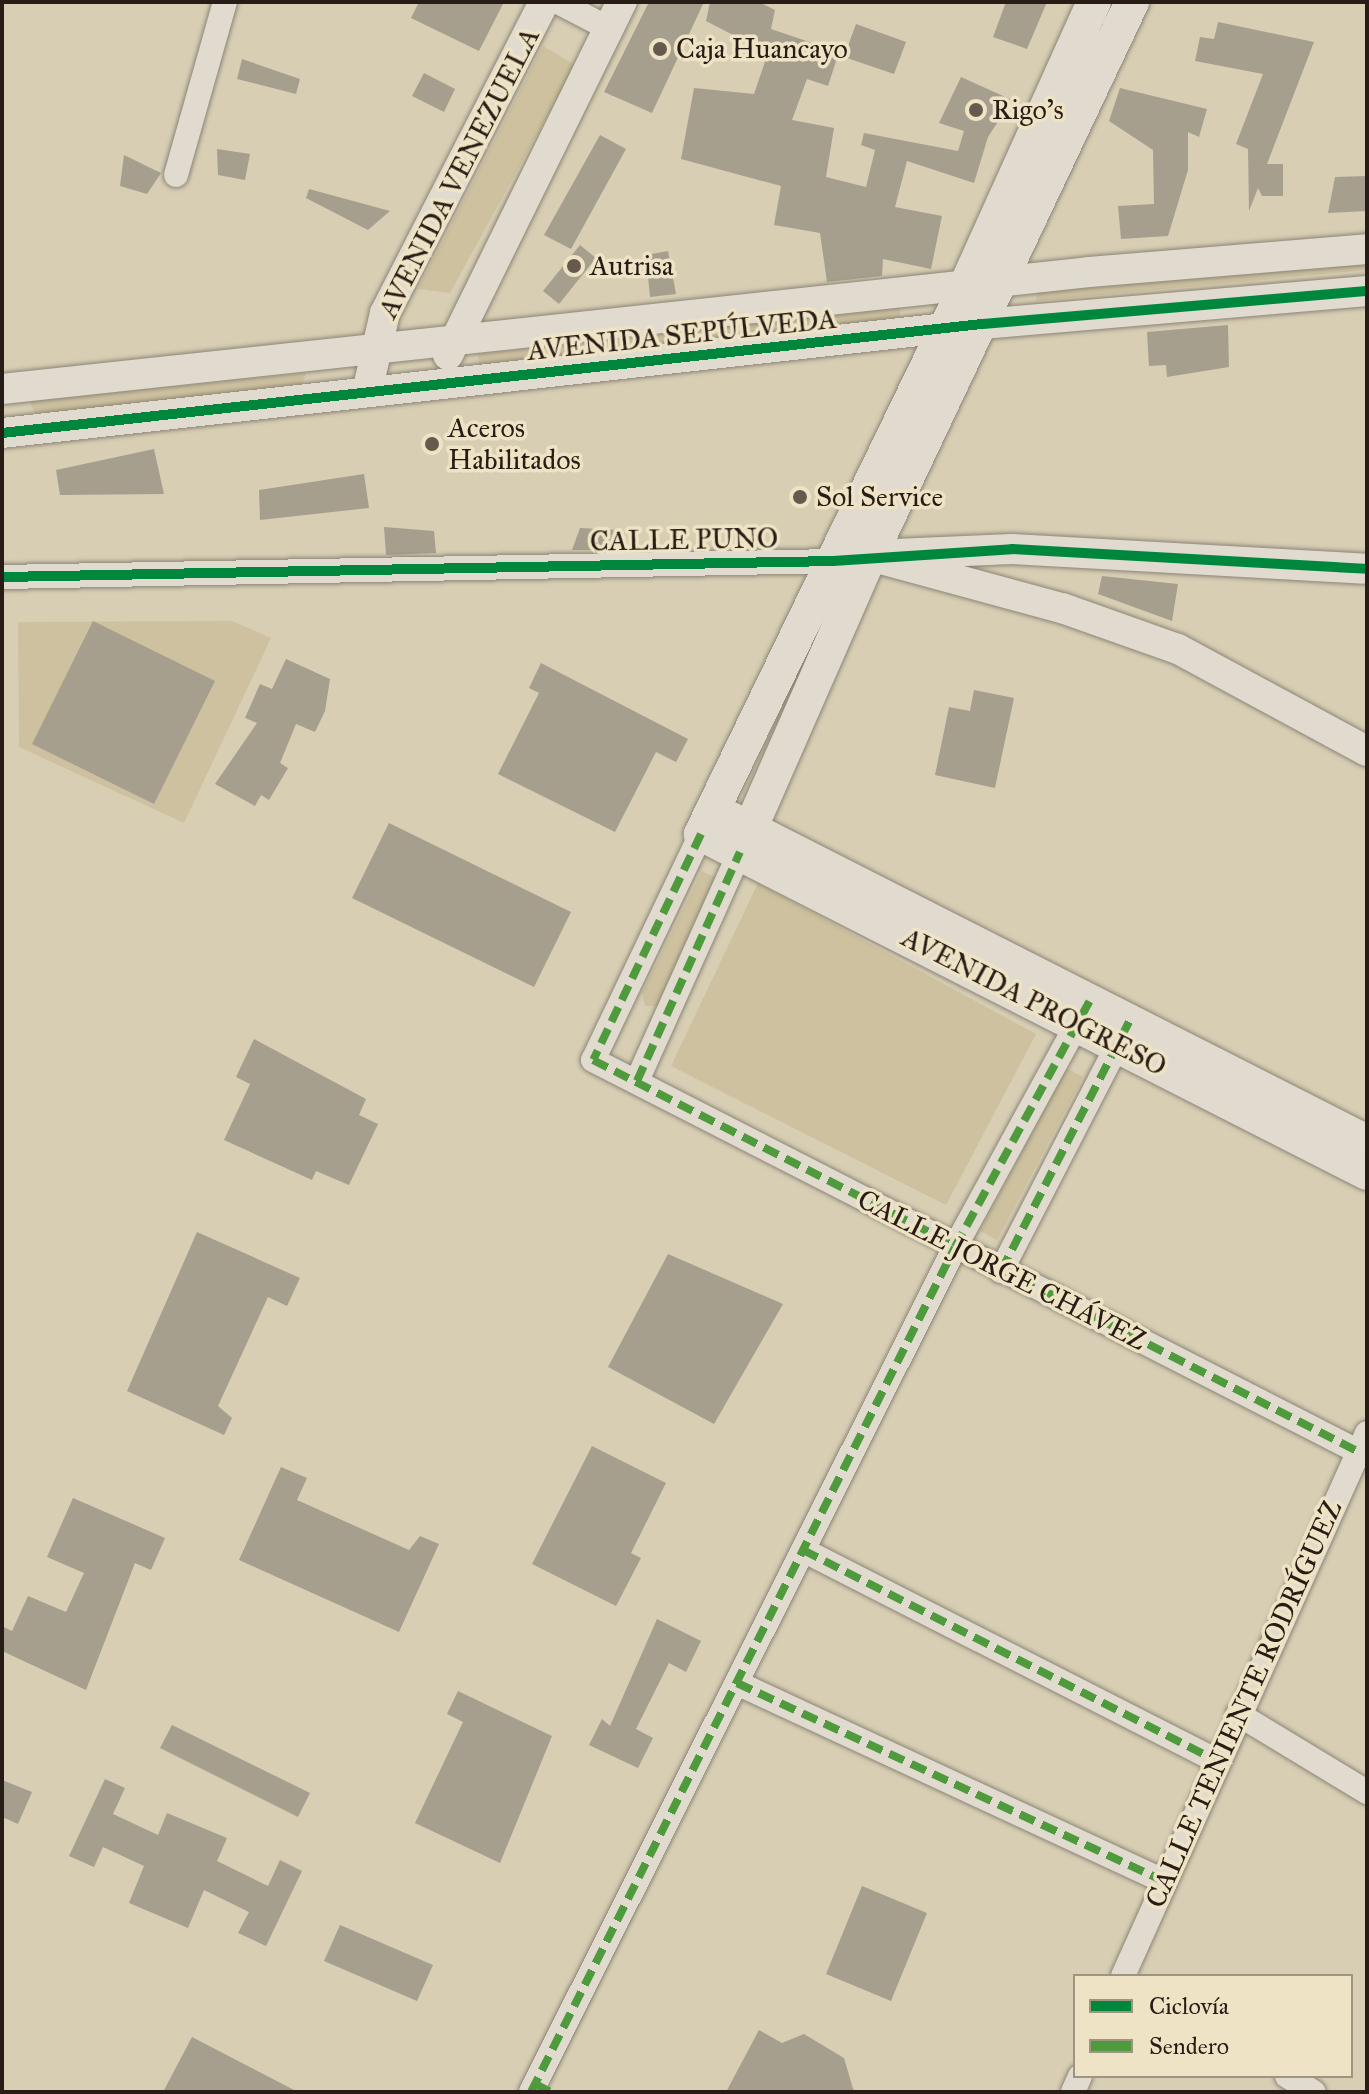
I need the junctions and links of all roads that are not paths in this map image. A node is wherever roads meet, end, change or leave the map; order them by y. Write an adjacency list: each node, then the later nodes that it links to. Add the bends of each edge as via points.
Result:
1 (225, 2): 7 (street)
2 (544, 2): 16 (street, AVENIDA VENEZUELA)
3 (558, 2): 6 (street)
4 (1094, 2): 10 (main road)
5 (1132, 2): 9 (main road)
6 (615, 15): 15 (street)
7 (176, 175)
8 (1367, 249): 9 (street, AVENIDA SEPÚLVEDA)
9 (1002, 281): 10 (street, AVENIDA SEPÚLVEDA); 13 (main road)
10 (966, 286): 12 (street, AVENIDA SEPÚLVEDA); 14 (main road)
11 (1367, 291): 13 (street, AVENIDA SEPÚLVEDA)
12 (611, 324): 15 (street, AVENIDA SEPÚLVEDA); 17 (street)
13 (982, 324): 14 (street, AVENIDA SEPÚLVEDA); 22 (main road)
14 (946, 328): 17 (street, AVENIDA SEPÚLVEDA); 23 (main road)
15 (452, 342): 16 (street, AVENIDA SEPÚLVEDA); 18 (street)
16 (374, 348): 19 (street, AVENIDA SEPÚLVEDA); 20 (street, AVENIDA VENEZUELA)
17 (616, 366): 18 (street, AVENIDA SEPÚLVEDA)
18 (439, 385): 20 (street, AVENIDA SEPÚLVEDA)
19 (2, 389)
20 (367, 392): 21 (street, AVENIDA SEPÚLVEDA)
21 (2, 433)
22 (870, 556): 23 (street, CALLE PUNO); 24 (street, CALLE PUNO, via 1012,549); 26 (street, via 1062,608 1178,649); 28 (main road)
23 (833, 561): 25 (street, CALLE PUNO); 27 (main road)
24 (1367, 569)
25 (2, 577)
26 (1367, 751)
27 (707, 822): 28 (main road, AVENIDA PROGRESO); 31 (street, CALLE JORGE CHÁVEZ, via 593,1060)
28 (744, 840): 29 (main road, AVENIDA PROGRESO); 31 (street)
29 (1083, 1012): 30 (main road, AVENIDA PROGRESO); 34 (street)
30 (1124, 1032): 32 (main road, AVENIDA PROGRESO); 33 (main road, AVENIDA PROGRESO); 35 (street)
31 (637, 1081): 34 (street, CALLE JORGE CHÁVEZ)
32 (1367, 1142)
33 (1367, 1173)
34 (955, 1247): 35 (street, CALLE JORGE CHÁVEZ); 37 (street)
35 (1001, 1271): 36 (street, CALLE JORGE CHÁVEZ)
36 (1364, 1447): 39 (street, CALLE TENIENTE RODRÍGUEZ)
37 (803, 1550): 38 (street); 40 (street)
38 (737, 1683): 42 (street); 45 (street)
39 (1238, 1714): 40 (street, CALLE TENIENTE RODRÍGUEZ); 41 (street)
40 (1217, 1761): 42 (street, CALLE TENIENTE RODRÍGUEZ)
41 (1367, 1792)
42 (1163, 1881): 43 (street, CALLE TENIENTE RODRÍGUEZ)
43 (1124, 1974)
44 (1290, 2078): 46 (street)
45 (539, 2089)
46 (1314, 2092)

